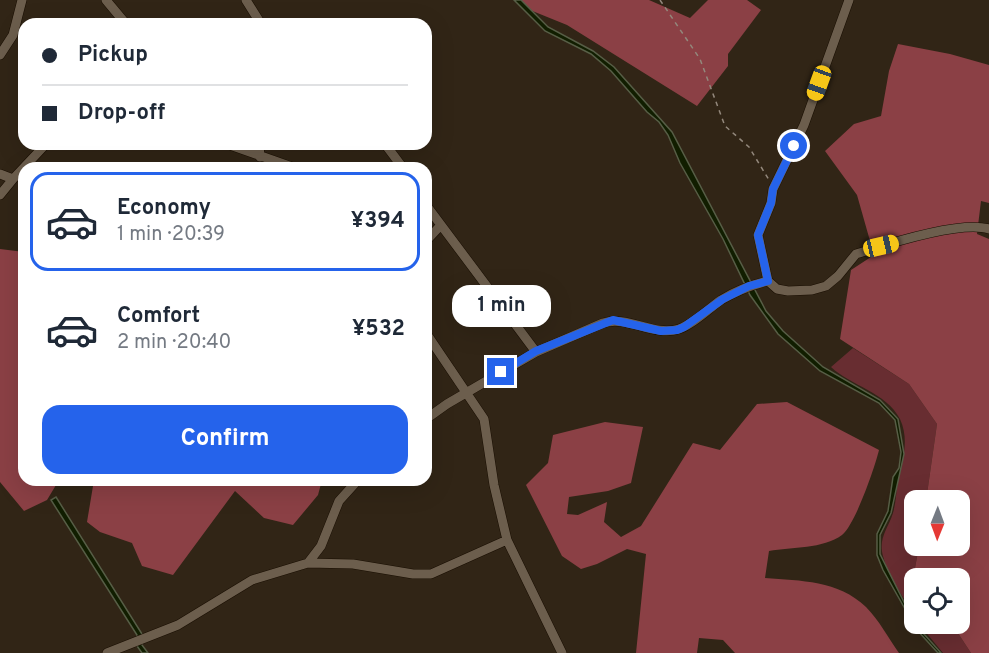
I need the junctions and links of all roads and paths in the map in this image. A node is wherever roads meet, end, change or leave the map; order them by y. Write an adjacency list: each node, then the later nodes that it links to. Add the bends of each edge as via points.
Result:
1 (22, 0): 8 (street, via 13,35)
2 (106, 0): 6 (street)
3 (246, 0): 7 (street)
4 (660, 0): 18 (path, via 700,59 725,126 748,147)
5 (849, 0): 18 (street, via 804,125)
6 (121, 18)
7 (257, 18)
8 (0, 55)
9 (40, 150): 13 (street)
10 (242, 150): 12 (street)
11 (259, 150): 12 (street)
12 (260, 157): 14 (street)
13 (29, 162)
14 (276, 162)
15 (0, 174): 17 (street)
16 (18, 174): 17 (street)
17 (13, 179): 19 (street)
18 (773, 189): 24 (street, via 758,235)
19 (0, 195)
20 (432, 213): 21 (street)
21 (441, 225): 23 (street); 26 (street)
22 (989, 229): 24 (street, via 964,227 856,254 826,286 812,290 777,289)
23 (432, 235)
24 (768, 281): 26 (street, via 730,295 677,330 661,331 613,320)
25 (432, 342): 27 (street)
26 (536, 351): 27 (street)
27 (466, 392): 28 (street); 30 (street, via 483,419)
28 (432, 415)
29 (353, 486): 31 (street, via 339,501 321,546)
30 (507, 540): 31 (street, via 431,574 353,564); 33 (street)
31 (308, 563): 32 (street, via 252,580 178,625)
32 (107, 653)
33 (562, 653)

